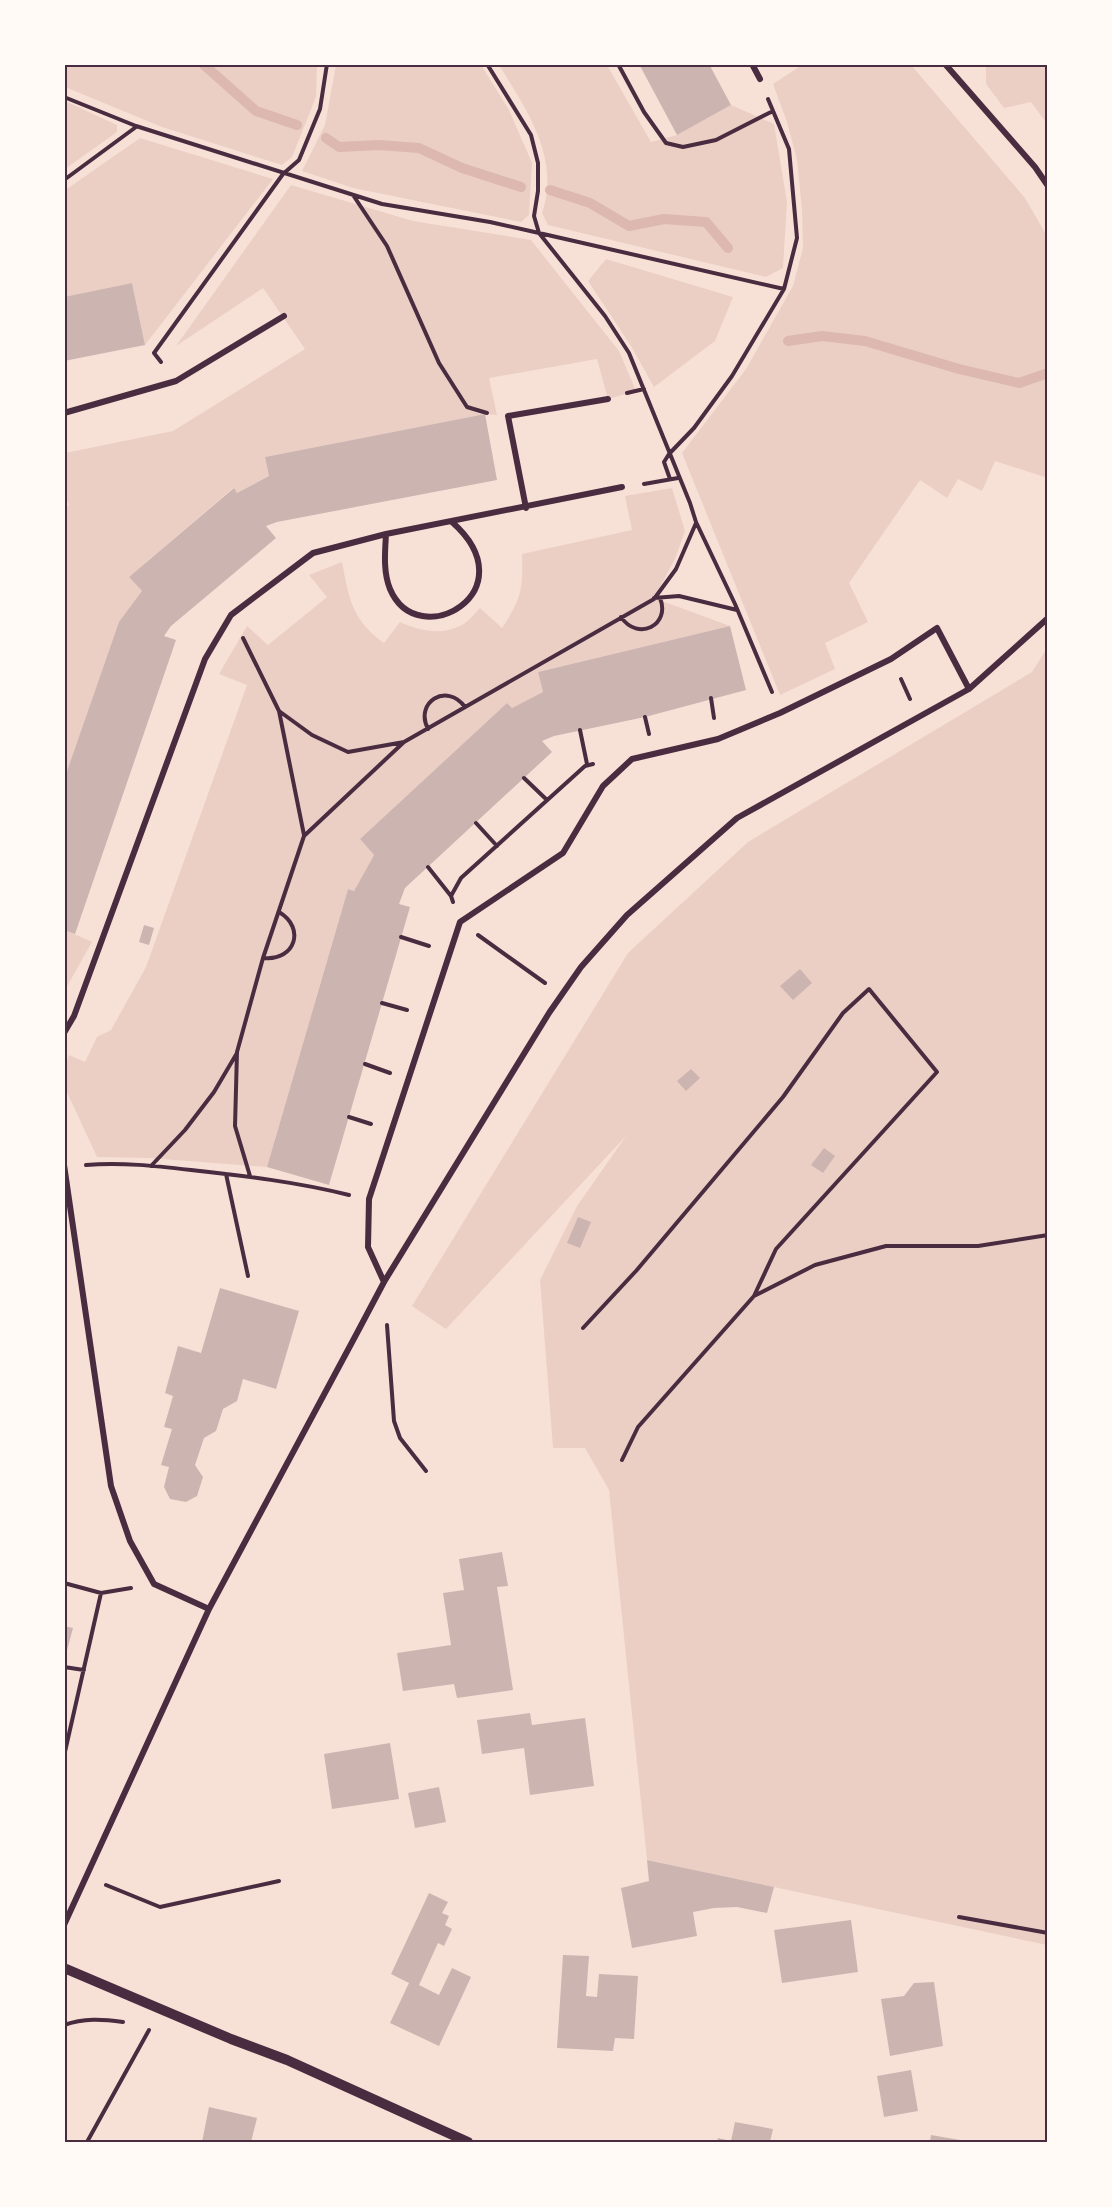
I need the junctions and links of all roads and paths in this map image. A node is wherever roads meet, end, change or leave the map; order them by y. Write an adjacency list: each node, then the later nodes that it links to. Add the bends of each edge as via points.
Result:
1 (327, 64): 10 (path, via 320,109 299,160)
2 (487, 64): 14 (path, via 531,135 538,163 534,216)
3 (618, 64): 8 (path, via 666,143 683,147 716,140)
4 (752, 64): 6 (street)
5 (945, 64): 12 (street)
6 (760, 79): 8 (path)
7 (64, 97): 9 (path)
8 (773, 111): 15 (path, via 789,149 797,238)
9 (136, 126): 10 (path); 11 (path)
10 (283, 174): 13 (path); 17 (path, via 154,353)
11 (64, 180)
12 (1047, 186)
13 (353, 195): 14 (path, via 382,204); 20 (path, via 387,246 439,363 467,407)
14 (539, 233): 15 (path); 21 (path, via 629,353)
15 (784, 289): 21 (path, via 732,376 694,428)
16 (284, 316): 17 (street)
17 (176, 381): 19 (street)
18 (608, 399): 20 (street)
19 (64, 413)
20 (508, 416): 25 (street)
21 (669, 453): 22 (path); 23 (path, via 664,462)
22 (678, 478): 23 (path); 27 (path)
23 (670, 479): 24 (path)
24 (622, 488): 25 (street)
25 (526, 508): 26 (street)
26 (452, 522): 28 (street); 28 (street, via 478,556 480,572 467,602 440,617 411,611 390,590)
27 (696, 522): 29 (path, via 676,569); 31 (path)
28 (386, 534): 32 (street, via 313,553)
29 (654, 598): 30 (path); 33 (path)
30 (660, 598): 31 (path, via 679,596); 33 (path, via 660,618 650,628 637,629)
31 (737, 610): 38 (path)
32 (231, 615): 37 (path); 57 (street, via 205,659 74,1016)
33 (621, 617): 36 (path)
34 (1047, 618): 35 (street)
35 (969, 689): 38 (street, via 937,628 891,659); 67 (street, via 737,818 627,915 581,967 549,1013)
36 (465, 707): 39 (path); 39 (path, via 455,698 435,698 424,716)
37 (279, 711): 41 (path, via 312,735 348,752); 47 (path)
38 (780, 712): 42 (street, via 718,739)
39 (428, 729): 41 (path)
40 (580, 730): 43 (path)
41 (404, 742): 47 (path)
42 (632, 759): 43 (path); 52 (street, via 603,786 563,853)
43 (587, 765): 45 (path)
44 (524, 778): 45 (path)
45 (547, 800): 48 (path)
46 (476, 823): 48 (path)
47 (304, 836): 51 (path)
48 (496, 846): 50 (path, via 461,878)
49 (428, 867): 50 (path)
50 (451, 896): 52 (path)
51 (279, 912): 55 (path); 55 (path, via 291,922 294,938 286,953)
52 (460, 922): 54 (street); 56 (path)
53 (401, 937): 54 (path)
54 (450, 952): 64 (street)
55 (264, 958): 58 (path)
56 (525, 969)
57 (64, 1033)
58 (237, 1052): 61 (path, via 186,1130); 63 (path, via 235,1126)
59 (97, 1164): 61 (path)
60 (64, 1165): 73 (street, via 111,1486 130,1541)
61 (151, 1166): 62 (path)
62 (226, 1174): 63 (path); 66 (path)
63 (250, 1176): 64 (path)
64 (369, 1199): 67 (street, via 368,1247)
65 (1047, 1234): 68 (path, via 978,1246 886,1246 815,1265)
66 (248, 1276)
67 (384, 1282): 71 (path, via 394,1421 399,1438); 75 (street)
68 (754, 1296): 69 (path, via 776,1249 937,1072 869,989 843,1013 783,1097); 70 (path, via 638,1427)
69 (583, 1328)
70 (622, 1460)
71 (426, 1471)
72 (64, 1584): 74 (path)
73 (154, 1584): 74 (path); 75 (street)
74 (101, 1593): 77 (path)
75 (209, 1609): 81 (street)
76 (64, 1667): 77 (path)
77 (84, 1670): 79 (path)
78 (64, 1726): 79 (path)
79 (71, 1728): 80 (path)
80 (64, 1756)
81 (87, 1877): 82 (path, via 160,1907); 84 (street)
82 (279, 1881)
83 (959, 1917): 85 (path)
84 (64, 1925)
85 (1047, 1933)
86 (64, 1968): 87 (street)
87 (159, 2009): 90 (path); 91 (street, via 287,2060)
88 (127, 2022): 89 (path, via 86,2019)
89 (64, 2025)
90 (87, 2142)
91 (468, 2142)

